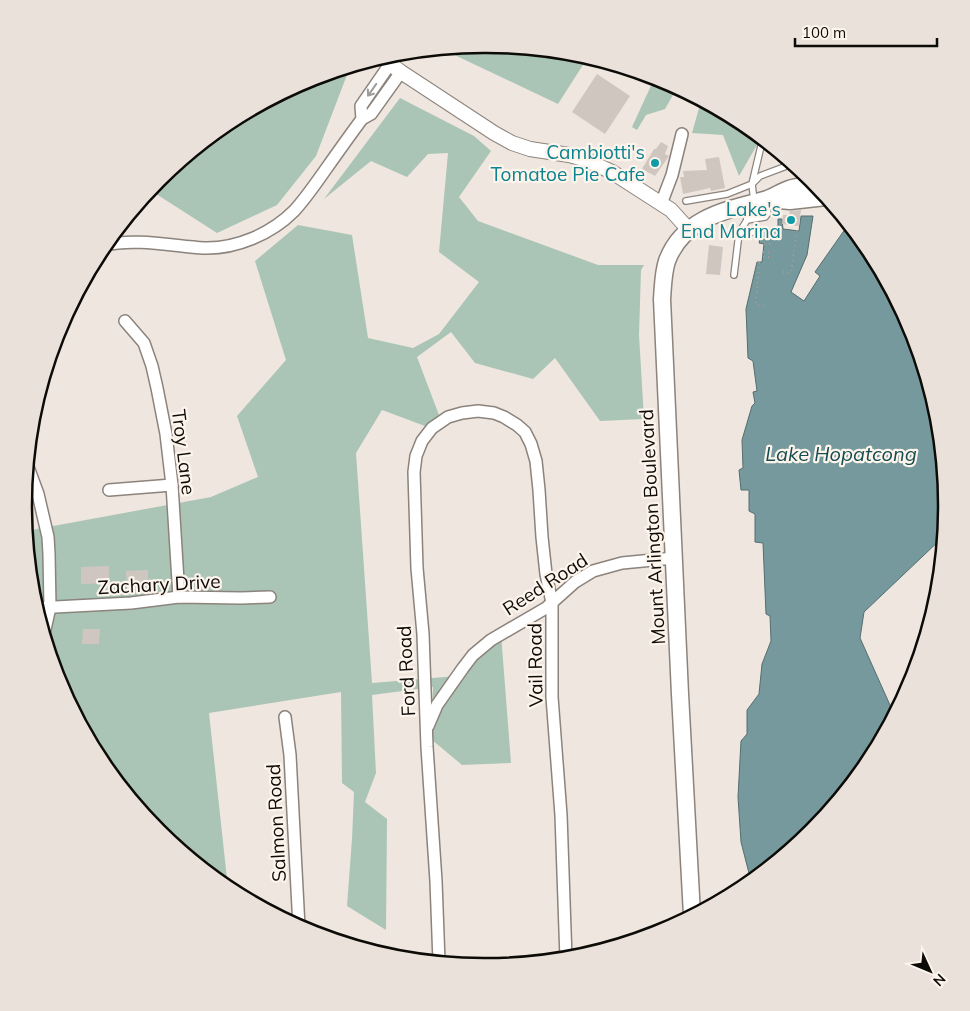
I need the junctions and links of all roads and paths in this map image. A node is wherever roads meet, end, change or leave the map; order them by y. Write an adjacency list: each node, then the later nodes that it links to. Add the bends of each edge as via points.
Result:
1 (391, 64): 9 (street, via 512,143 584,159 612,172); 15 (street, via 371,114 362,119 294,211 279,223 257,236 229,246)
2 (682, 134): 9 (street)
3 (761, 148): 5 (lane)
4 (785, 167): 5 (lane, via 760,176)
5 (752, 184): 8 (lane, via 727,194); 10 (lane)
6 (805, 187): 10 (main road, via 788,189)
7 (816, 198): 10 (main road)
8 (686, 201)
9 (661, 204): 11 (street)
10 (756, 206): 11 (main road, Mount Arlington Boulevard, via 717,213); 14 (lane)
11 (689, 230): 31 (main road, Mount Arlington Boulevard, via 672,250 667,262 662,299)
12 (797, 230): 23 (path, via 791,273)
13 (756, 232): 14 (lane)
14 (739, 233): 24 (lane)
15 (116, 243)
16 (764, 244): 17 (path)
17 (773, 244)
18 (763, 252): 19 (path)
19 (772, 253)
20 (763, 257): 21 (path)
21 (770, 257)
22 (759, 262): 25 (path, via 756,305)
23 (782, 272)
24 (734, 276)
25 (766, 306)
26 (125, 321): 29 (street, Troy Lane, via 144,343 152,366 166,434)
27 (473, 412): 34 (street, Vail Road, via 494,414 517,424 531,444 536,461 546,574); 39 (street, Ford Road, via 448,418 432,428 416,456 414,489)
28 (33, 480): 35 (street, via 48,537)
29 (172, 485): 30 (street); 32 (street, Troy Lane)
30 (109, 490)
31 (674, 558): 34 (street, Reed Road, via 622,563 592,571); 40 (main road, Mount Arlington Boulevard)
32 (179, 597): 33 (street, Zachary Drive); 35 (street, Zachary Drive, via 131,603)
33 (270, 597)
34 (552, 603): 39 (street, Reed Road, via 491,640 474,655 437,704); 42 (street, Vail Road, via 552,697 561,815)
35 (50, 606): 36 (street, Zachary Drive); 37 (street)
36 (44, 607)
37 (47, 619)
38 (285, 717): 41 (street, Salmon Road)
39 (426, 731): 43 (street, Ford Road)
40 (692, 907)
41 (299, 918)
42 (566, 950)
43 (439, 955)

